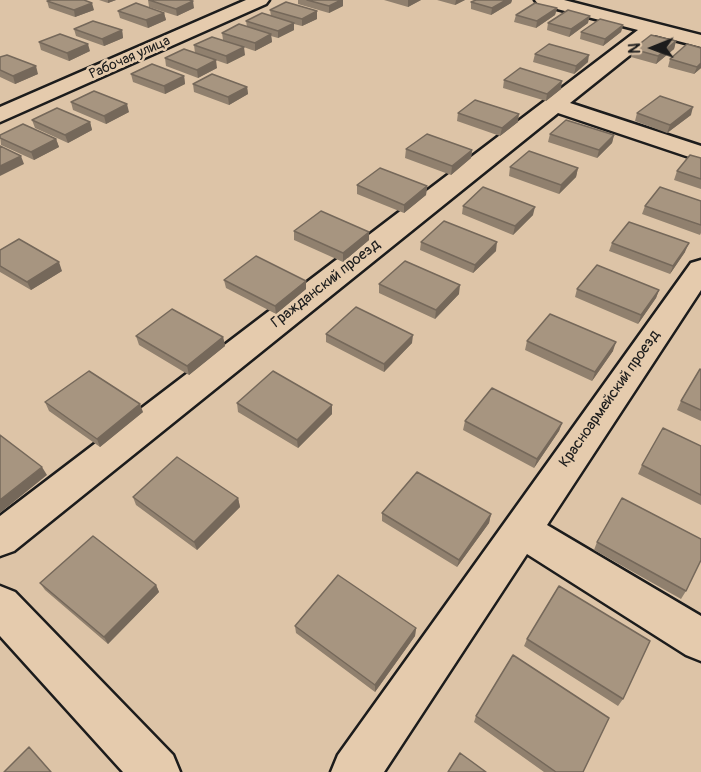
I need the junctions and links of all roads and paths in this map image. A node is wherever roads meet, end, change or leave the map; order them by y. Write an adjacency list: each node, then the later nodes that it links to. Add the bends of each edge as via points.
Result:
1 (260, 0): 6 (street, Рабочая улица)
2 (544, 0): 3 (street)
3 (651, 29): 4 (street); 5 (street, Гражданский проезд)
4 (701, 41)
5 (554, 105): 7 (street); 10 (street, Гражданский проезд)
6 (0, 115)
7 (701, 154)
8 (701, 269): 9 (street, Красноармейский проезд)
9 (520, 529): 12 (street); 14 (street, Красноармейский проезд)
10 (0, 539)
11 (0, 606): 13 (street)
12 (701, 640)
13 (156, 772)
14 (354, 772)

